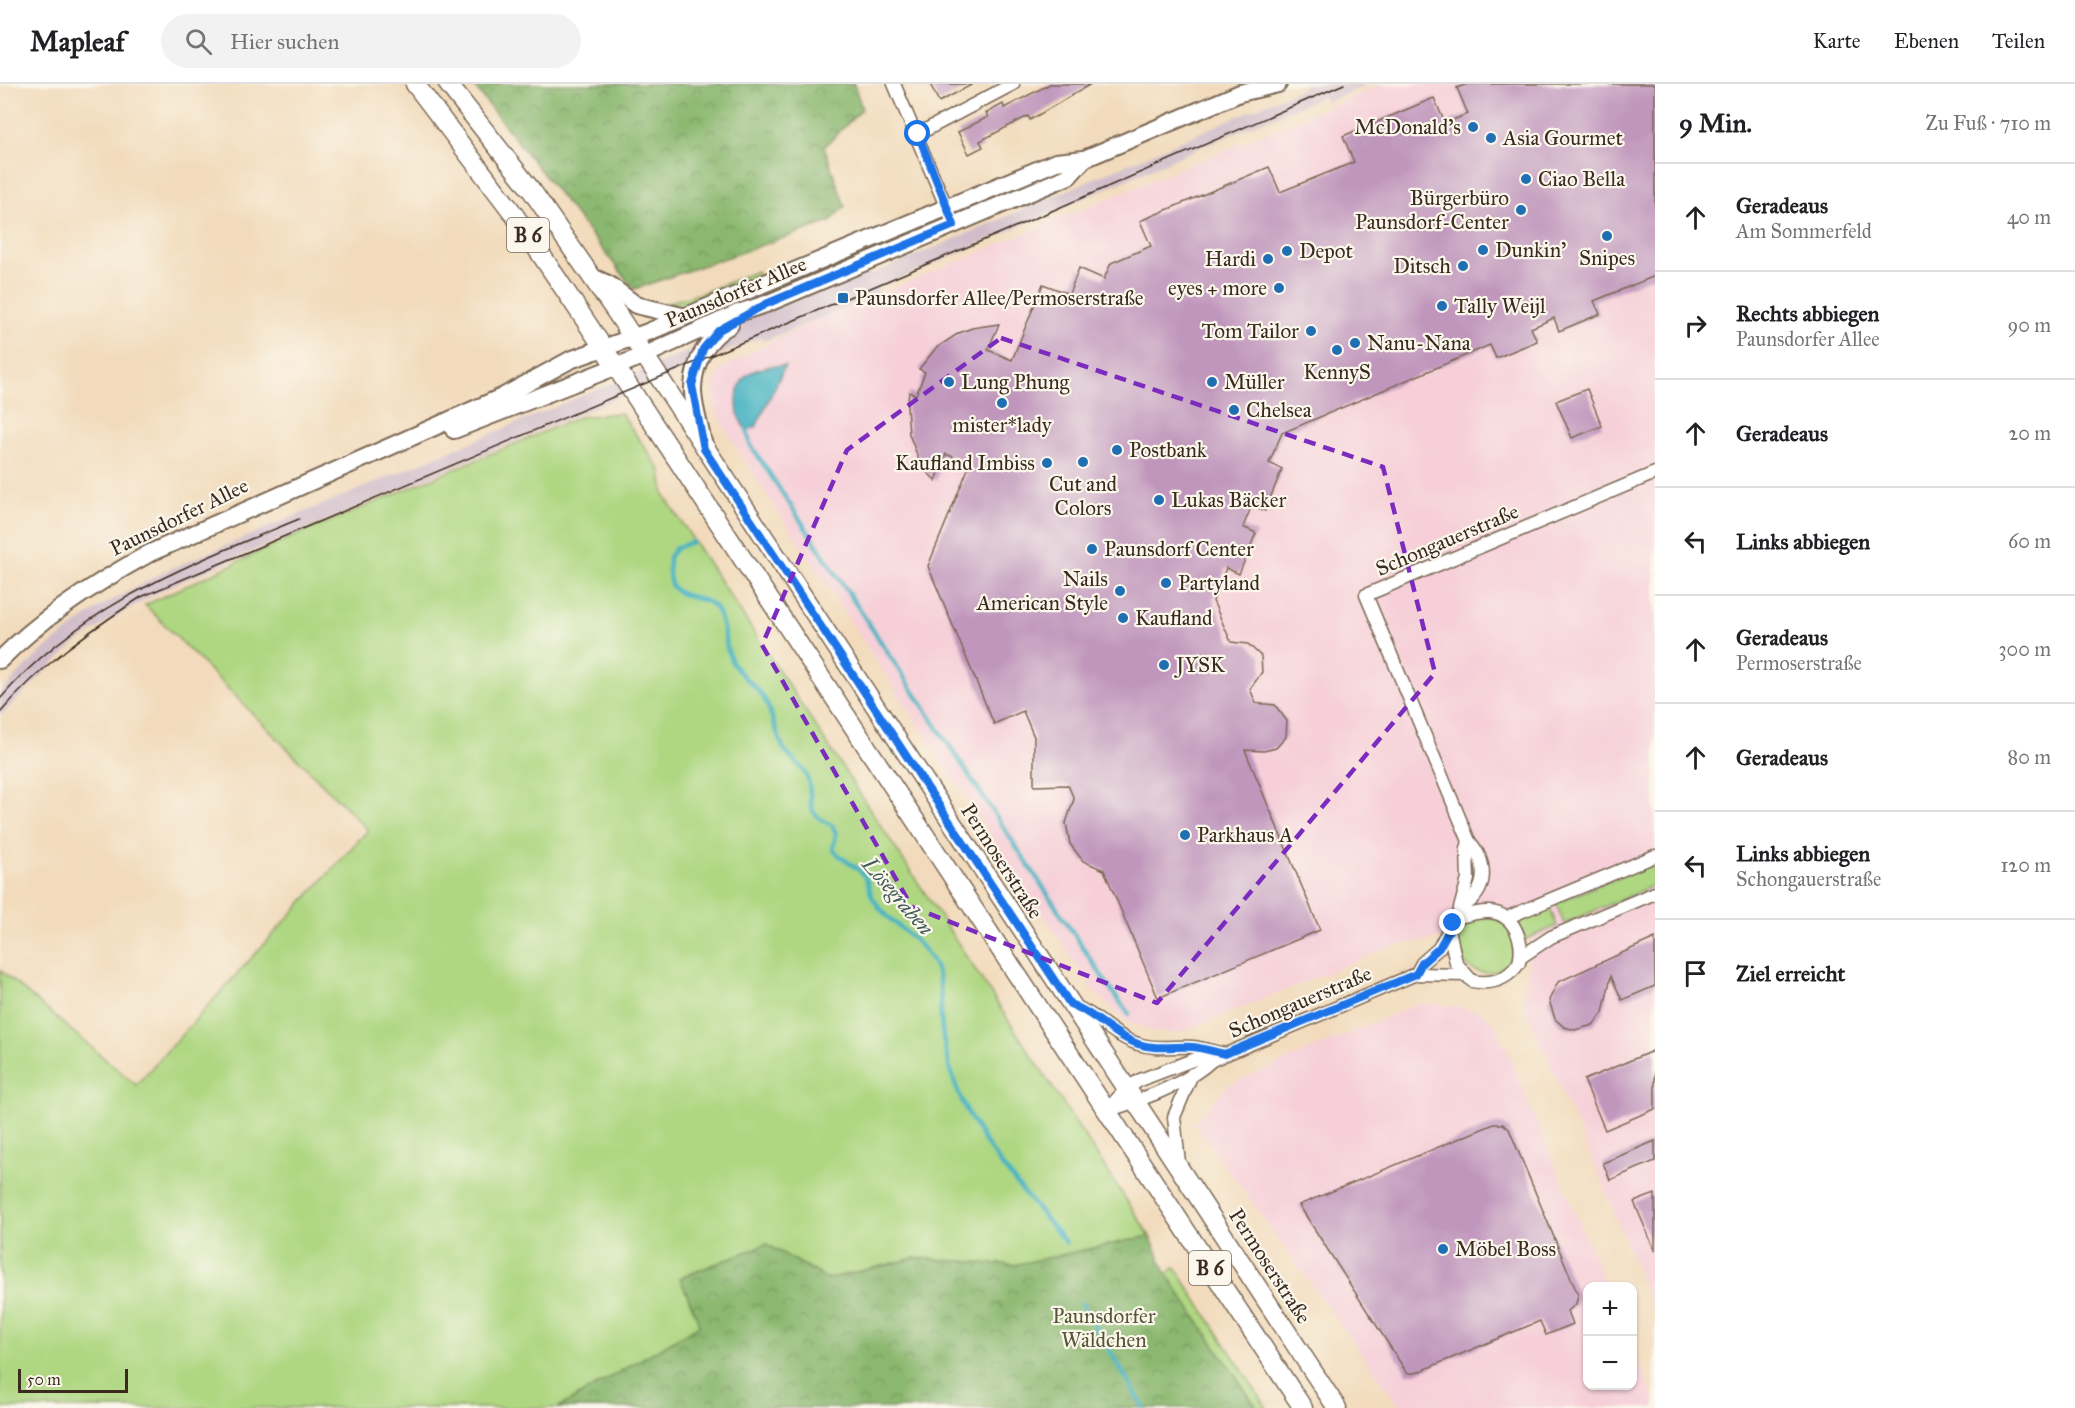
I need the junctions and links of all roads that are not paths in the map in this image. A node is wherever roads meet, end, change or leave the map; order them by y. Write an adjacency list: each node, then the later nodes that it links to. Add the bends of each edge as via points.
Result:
1 (415, 84): 15 (main road, B 6, via 513,213)
2 (448, 84): 11 (main road, B 6)
3 (894, 84): 7 (street)
4 (1013, 84): 7 (street)
5 (1278, 84): 6 (main road, Paunsdorfer Allee)
6 (1246, 89): 8 (main road, Paunsdorfer Allee)
7 (918, 134): 9 (street)
8 (1084, 159): 9 (main road, Paunsdorfer Allee, via 1056,162); 10 (main road, Paunsdorfer Allee, via 1069,176)
9 (947, 207): 10 (street); 13 (main road, Paunsdorfer Allee)
10 (954, 225): 12 (main road, Paunsdorfer Allee)
11 (592, 276): 13 (main road, via 636,304); 14 (main road, B 6)
12 (766, 304): 16 (main road, Paunsdorfer Allee); 19 (main road, via 719,330 703,349 692,385)
13 (682, 316): 14 (main road, Paunsdorfer Allee)
14 (632, 337): 15 (main road, Paunsdorfer Allee); 16 (main road, Permoserstraße / B 6)
15 (603, 347): 17 (main road, B 6); 18 (main road, Paunsdorfer Allee)
16 (643, 356): 17 (main road, Paunsdorfer Allee); 19 (main road, Permoserstraße / B 6)
17 (616, 366): 18 (main road, Paunsdorfer Allee, via 426,440); 35 (main road, B 6)
18 (396, 446): 21 (main road, Paunsdorfer Allee, via 150,553 67,604)
19 (704, 449): 30 (main road, Permoserstraße / B 6)
20 (1655, 473): 24 (street, Schongauerstraße, via 1366,595 1469,841 1469,868)
21 (0, 660)
22 (1655, 856): 25 (street)
23 (1655, 893): 27 (street, Schongauerstraße, via 1551,937)
24 (1460, 912): 25 (street, via 1490,912); 26 (street, Schongauerstraße)
25 (1506, 918): 27 (street, via 1519,938)
26 (1449, 929): 28 (street, Schongauerstraße, via 1439,948); 29 (street, via 1455,958)
27 (1521, 957): 29 (street, Schongauerstraße, via 1513,971 1501,980 1481,982)
28 (1416, 974): 29 (street, Schongauerstraße); 31 (street, Schongauerstraße)
29 (1465, 975)
30 (1070, 1004): 31 (street, via 1087,1010 1138,1044 1174,1049 1194,1047); 34 (main road, Permoserstraße / B 6)
31 (1225, 1054): 32 (street, Schongauerstraße)
32 (1212, 1060): 33 (street); 34 (street, Schongauerstraße, via 1198,1058 1140,1080)
33 (1192, 1074): 34 (street); 36 (street, via 1174,1117)
34 (1131, 1096): 35 (street, Schongauerstraße); 36 (main road, Permoserstraße / B 6)
35 (1106, 1111): 37 (main road, B 6)
36 (1180, 1170): 38 (main road, Permoserstraße / B 6)
37 (1303, 1408)
38 (1337, 1408)

